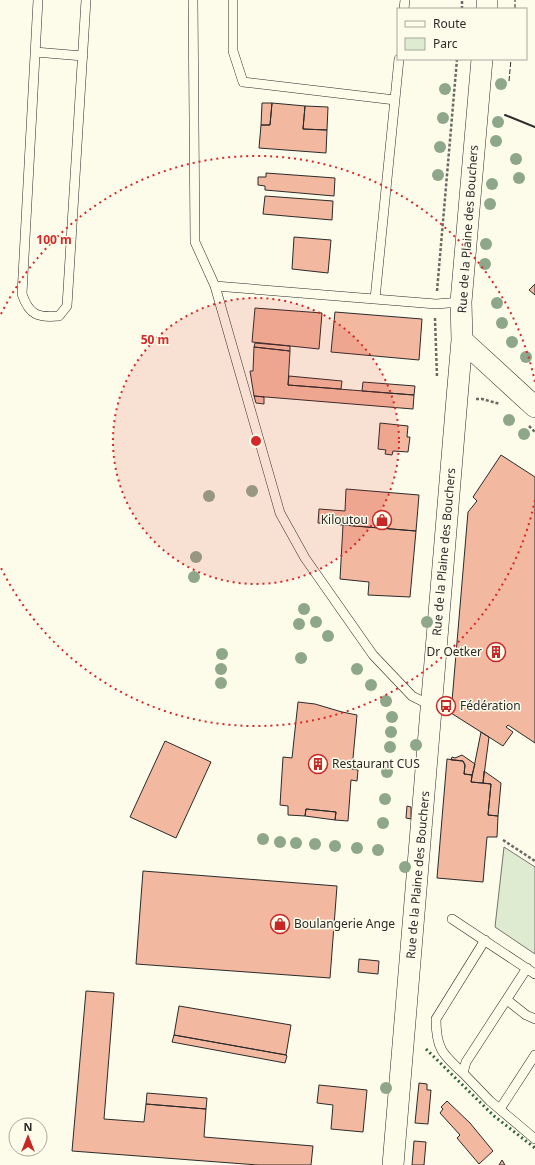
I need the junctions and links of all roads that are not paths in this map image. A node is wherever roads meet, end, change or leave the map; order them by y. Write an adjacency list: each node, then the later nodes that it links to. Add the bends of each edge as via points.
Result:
1 (38, 0): 5 (lane)
2 (86, 0): 6 (lane)
3 (193, 0): 10 (lane, via 195,242)
4 (233, 0): 9 (lane, via 234,51 243,82)
5 (35, 52): 6 (lane); 6 (lane, via 22,294 26,306 34,313 48,317 59,316 67,306)
6 (83, 56)
7 (399, 60): 9 (lane)
8 (482, 60): 12 (street, Rue de la Plaine des Bouchers)
9 (395, 100): 11 (lane)
10 (215, 286): 11 (lane); 15 (lane, via 280,513 305,558 372,655 412,696)
11 (376, 299): 12 (lane, via 436,304)
12 (461, 302): 13 (street, Rue de la Plaine des Bouchers)
13 (462, 340): 14 (street); 15 (street, Rue de la Plaine des Bouchers)
14 (535, 407)
15 (432, 706): 26 (street, Rue de la Plaine des Bouchers)
16 (452, 918): 17 (lane)
17 (485, 940): 18 (lane); 23 (lane, via 436,1019 436,1034 441,1051)
18 (526, 968): 19 (lane); 20 (lane)
19 (535, 974)
20 (506, 1000): 21 (lane); 23 (lane, via 466,1062)
21 (535, 1019)
22 (535, 1055): 24 (lane)
23 (463, 1073): 24 (lane)
24 (500, 1109): 25 (lane)
25 (535, 1139)
26 (393, 1165)

